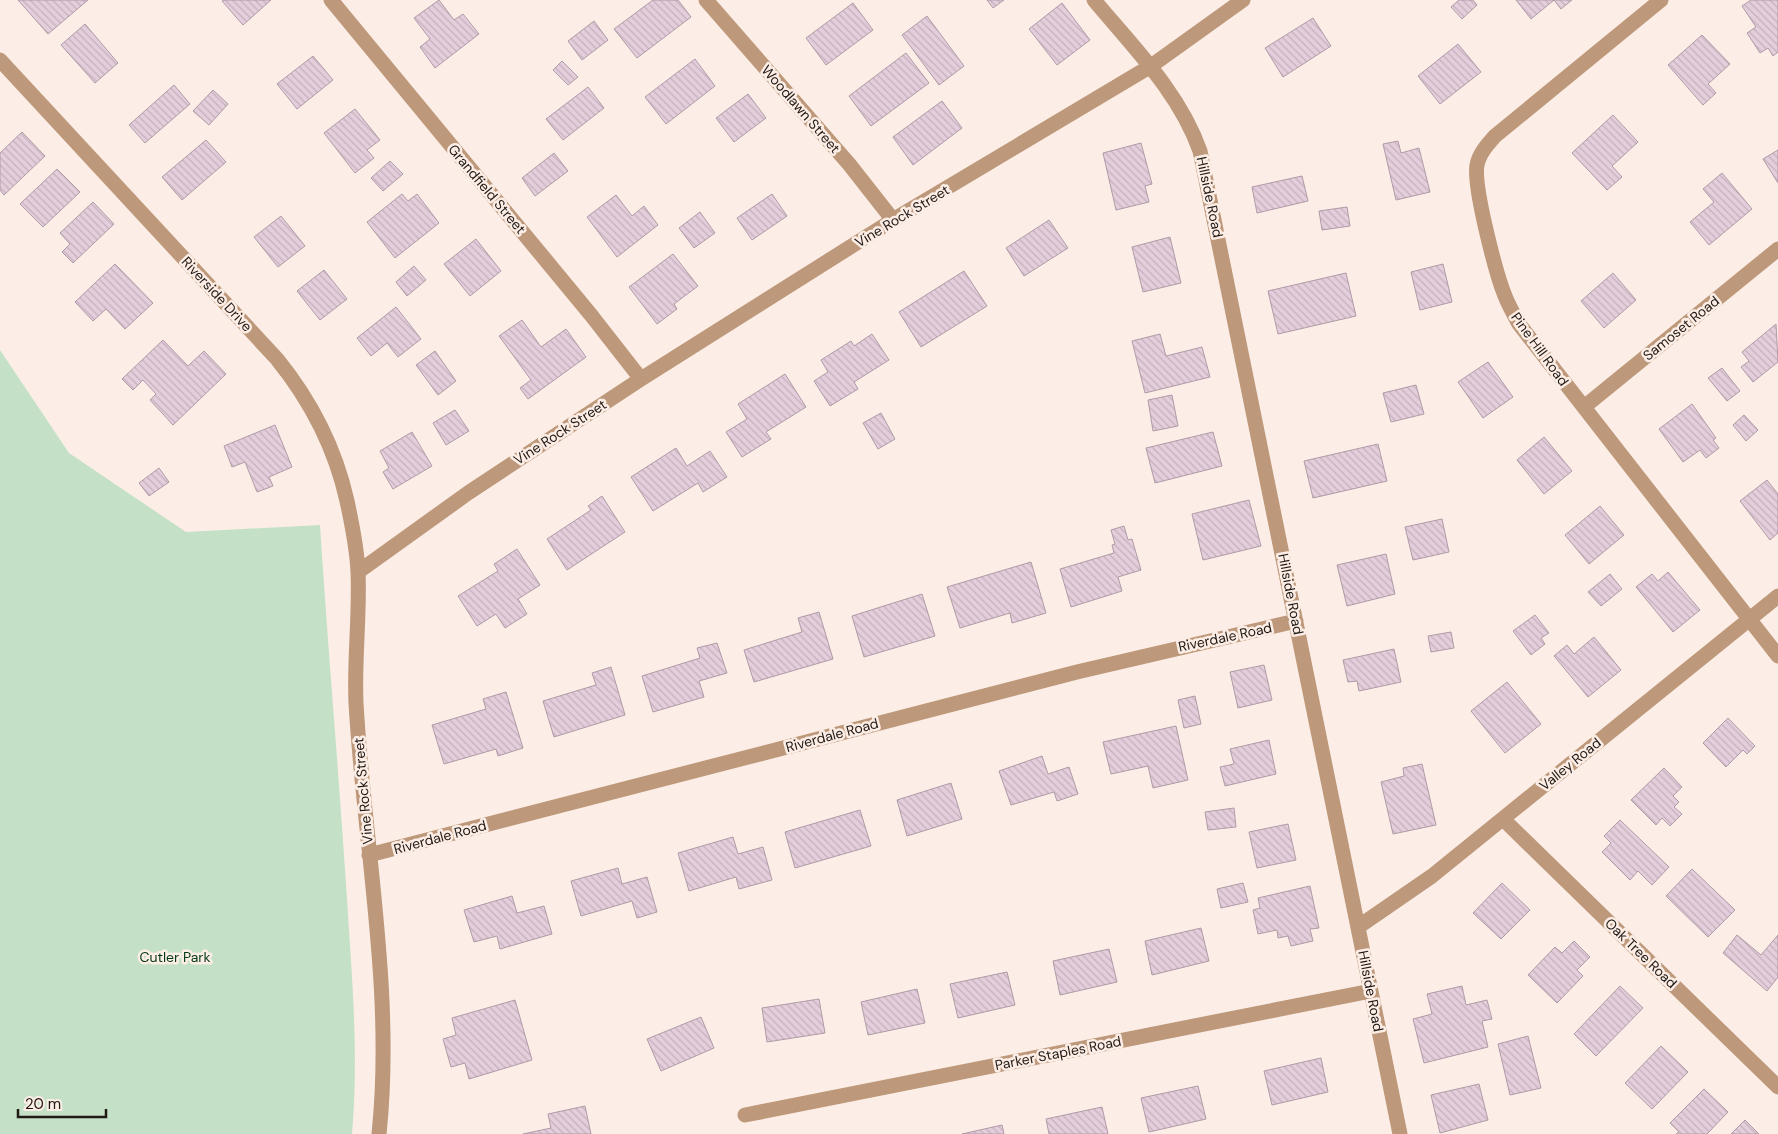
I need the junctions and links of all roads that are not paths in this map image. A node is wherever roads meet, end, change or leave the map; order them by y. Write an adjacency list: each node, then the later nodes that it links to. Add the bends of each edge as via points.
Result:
1 (331, 0): 10 (street, Grandfield Street)
2 (706, 0): 8 (street, Woodlawn Street)
3 (1094, 0): 7 (street, Hillside Road)
4 (1243, 0): 7 (street, Vine Rock Street)
5 (1662, 0): 11 (street, Pine Hill Road, via 1495,136 1483,150 1477,164 1479,195 1504,296 1519,324)
6 (0, 60): 12 (street, Riverside Drive, via 261,342 302,392 327,438 338,468 351,518)
7 (1151, 66): 8 (street, Vine Rock Street); 15 (street, Hillside Road, via 1182,111 1200,151)
8 (894, 220): 10 (street, Vine Rock Street)
9 (1778, 249): 11 (street, Samoset Road)
10 (641, 379): 12 (street, Vine Rock Street, via 468,493)
11 (1584, 407): 14 (street, Pine Hill Road)
12 (358, 572): 18 (street, Vine Rock Street, via 356,703)
13 (1778, 596): 14 (street, Valley Road)
14 (1749, 620): 16 (street, Pine Hill Road); 17 (street, Valley Road)
15 (1296, 621): 18 (street, Riverdale Road, via 1077,672); 19 (street, Hillside Road)
16 (1778, 656)
17 (1503, 819): 19 (street, Valley Road, via 1411,892); 21 (street, Oak Tree Road)
18 (369, 855): 23 (street, Vine Rock Street, via 381,1016)
19 (1358, 927): 20 (street, Hillside Road)
20 (1371, 991): 22 (street, Parker Staples Road); 24 (street, Hillside Road)
21 (1778, 1087)
22 (744, 1114)
23 (379, 1134)
24 (1400, 1134)

